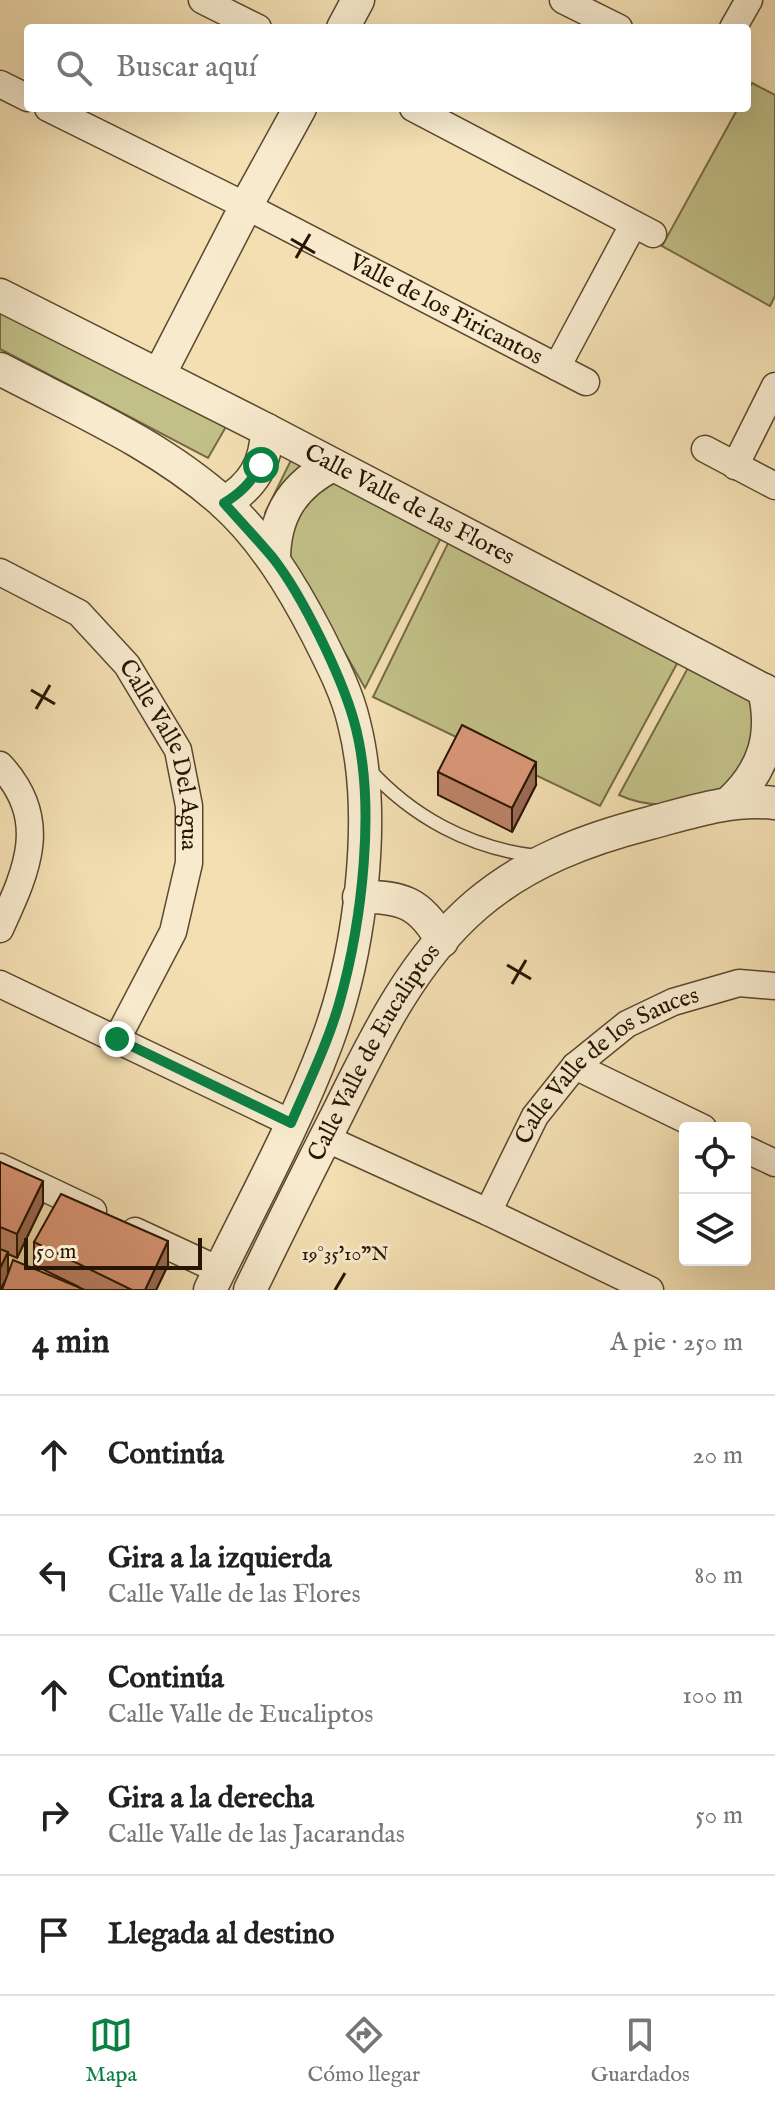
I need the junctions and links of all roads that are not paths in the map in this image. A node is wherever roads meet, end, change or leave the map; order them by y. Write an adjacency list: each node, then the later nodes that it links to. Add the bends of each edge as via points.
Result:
1 (202, 0): 5 (street)
2 (358, 0): 6 (street)
3 (563, 0): 7 (street)
4 (749, 0): 8 (street)
5 (250, 24)
6 (345, 24)
7 (611, 24)
8 (735, 24)
9 (0, 84): 10 (street)
10 (24, 96)
11 (56, 112): 14 (street, Valle de los Piricantos)
12 (298, 112): 14 (street)
13 (421, 112): 16 (street, via 643,230)
14 (246, 206): 16 (street, Valle de los Piricantos); 18 (street)
15 (0, 295): 18 (street, Calle Valle de las Flores)
16 (557, 367): 19 (street, Valle de los Piricantos)
17 (0, 369): 26 (street, via 137,441)
18 (159, 375): 21 (street, Calle Valle de las Flores)
19 (586, 382)
20 (775, 386): 24 (street)
21 (267, 430): 23 (street, Calle Valle de las Flores); 26 (street, via 261,465 252,481)
22 (705, 449): 24 (street)
23 (333, 465): 27 (street, via 315,474 287,502 274,540); 29 (street, Calle Valle de las Flores)
24 (735, 466): 25 (street)
25 (775, 486)
26 (224, 503): 27 (street)
27 (274, 560): 30 (street, via 330,661 354,722)
28 (0, 572): 40 (street, Calle Valle Del Agua, via 79,613 127,665 178,750 189,806 189,863 173,932)
29 (769, 693): 32 (street, via 765,752 751,780)
30 (361, 760): 34 (lane, via 405,803 444,828 487,846); 35 (street, Calle Valle de Eucaliptos, via 364,855)
31 (0, 765): 36 (street, via 26,805 31,841 24,877)
32 (729, 803): 33 (street); 34 (street, via 619,831)
33 (775, 803)
34 (548, 857): 37 (street, Calle Valle de Eucaliptos, via 475,906)
35 (359, 897): 37 (street, via 402,900 430,920); 43 (street, Calle Valle de Eucaliptos, via 339,1003)
36 (0, 929)
37 (442, 941): 44 (street, Calle Valle de Eucaliptos, via 378,1033)
38 (0, 984): 40 (street)
39 (775, 986): 41 (street, Calle Valle de los Sauces, via 739,983 673,1002 627,1024)
40 (117, 1039): 43 (street)
41 (575, 1066): 42 (street); 48 (street, Calle Valle de los Sauces, via 535,1116)
42 (691, 1122)
43 (291, 1123): 49 (street, Calle Valle de Eucaliptos)
44 (325, 1138): 48 (street); 50 (street, Calle Valle de Eucaliptos)
45 (751, 1152): 46 (street)
46 (775, 1163)
47 (0, 1167): 49 (street)
48 (488, 1212): 51 (street)
49 (214, 1280)
50 (250, 1290)
51 (650, 1290)

